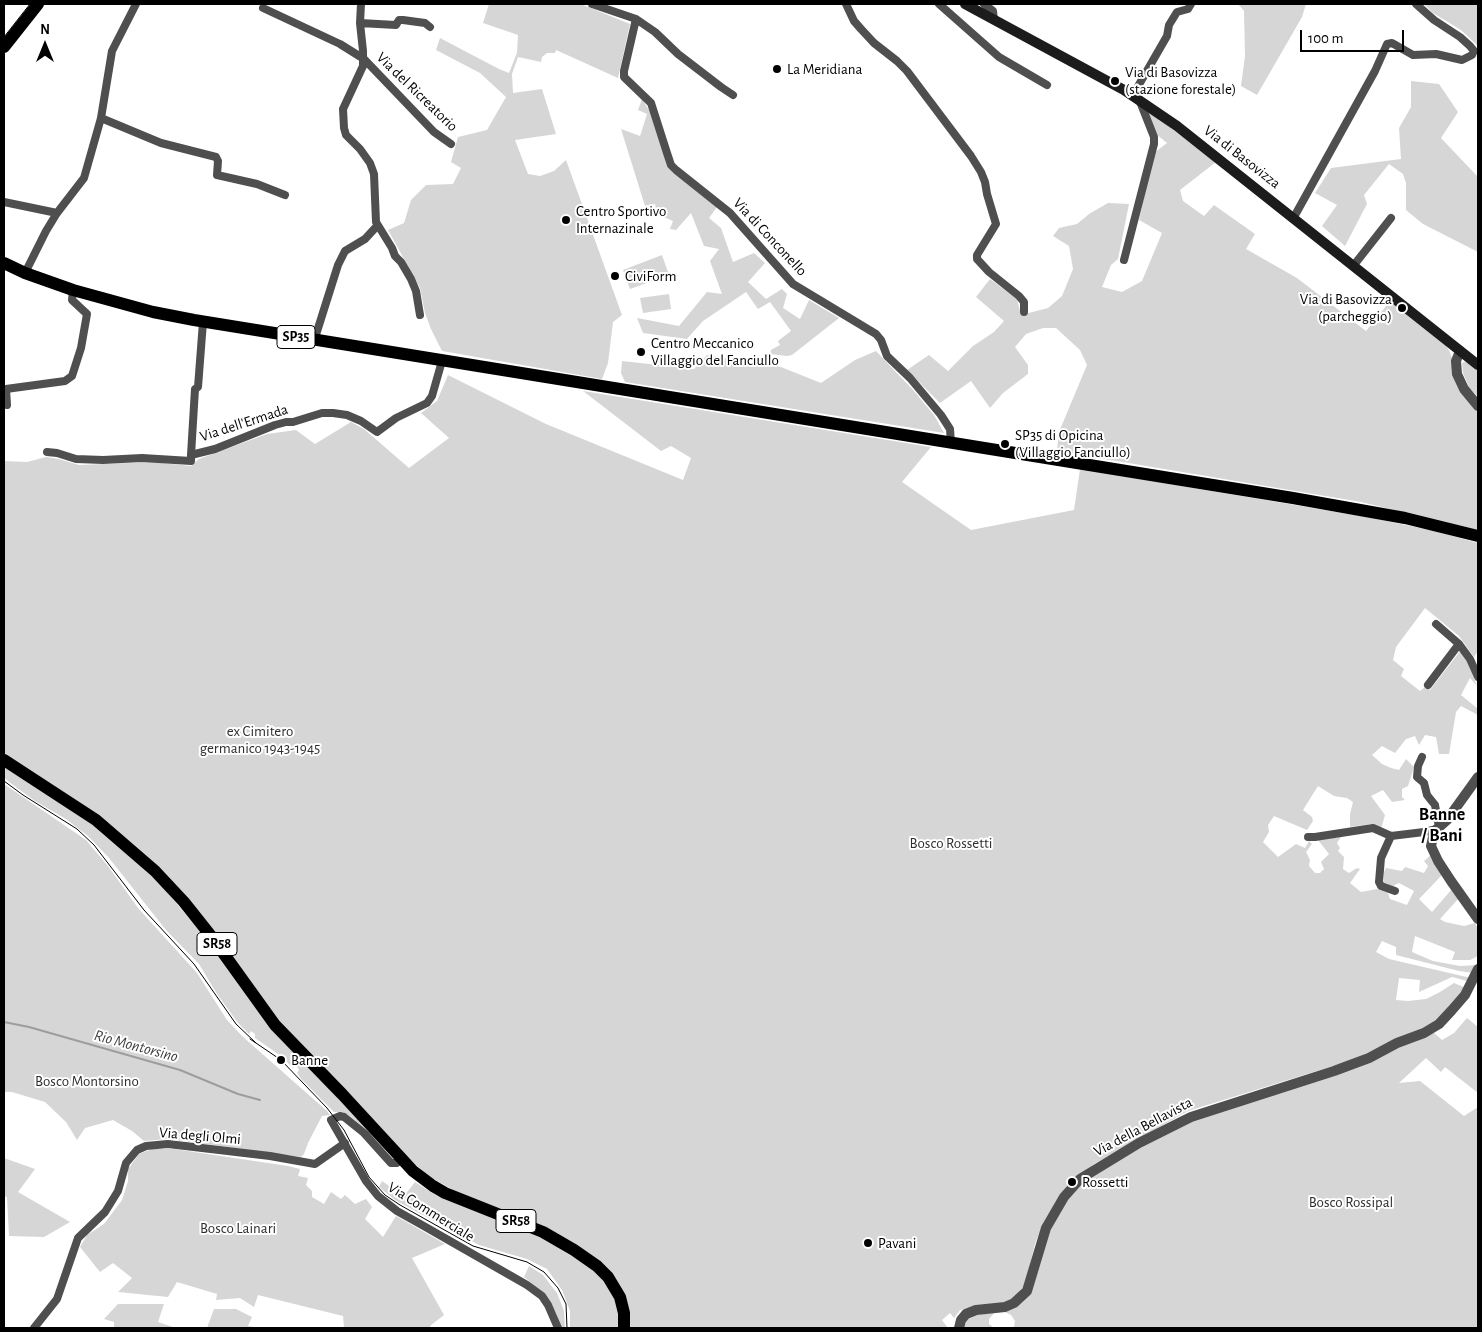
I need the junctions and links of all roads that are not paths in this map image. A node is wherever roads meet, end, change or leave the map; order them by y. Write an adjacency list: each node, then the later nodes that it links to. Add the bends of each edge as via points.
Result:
1 (38, 4): 16 (main road)
2 (136, 4): 21 (street, via 112,51)
3 (361, 4): 14 (street, Via del Ricreatorio)
4 (592, 4): 12 (street)
5 (846, 4): 34 (street, via 861,30 907,71 981,172 996,224 976,255 977,259 1019,296 1024,302)
6 (939, 4): 18 (street, via 1000,57)
7 (965, 4): 13 (main road, Via di Basovizza)
8 (984, 4): 13 (street, via 993,11)
9 (1191, 4): 20 (street, via 1188,9 1177,12 1169,25 1167,36)
10 (1416, 4): 26 (street, via 1470,46 1474,51 1472,55 1462,60 1436,54 1413,54 1392,43 1387,44)
11 (263, 8): 17 (street, Via del Ricreatorio, via 340,44)
12 (636, 19): 19 (street); 43 (street, Via di Conconello, via 624,74 651,103 672,164 730,213 793,284 876,334 887,356 941,415 950,429)
13 (994, 20): 20 (main road, Via di Basovizza)
14 (360, 23): 15 (street, via 396,25 403,20); 17 (street, Via del Ricreatorio)
15 (430, 27)
16 (4, 47)
17 (364, 59): 22 (street, Via del Ricreatorio, via 424,122); 28 (street, Via del Ricreatorio, via 342,118 346,135 366,156 372,168)
18 (1047, 86)
19 (733, 95)
20 (1136, 97): 26 (main road, Via di Basovizza); 29 (street, via 1154,144)
21 (101, 118): 23 (street, via 162,143 216,157 217,175 256,184); 25 (street, via 84,178)
22 (451, 144)
23 (285, 196)
24 (4, 202): 25 (street)
25 (57, 213): 32 (street)
26 (1294, 217): 31 (main road, Via di Basovizza)
27 (1391, 218): 31 (street)
28 (378, 226): 35 (street, Via del Ricreatorio, via 411,279); 37 (street, via 365,240 345,252)
29 (1124, 260)
30 (4, 264): 32 (main road, SP35)
31 (1354, 266): 38 (main road, Via di Basovizza)
32 (25, 273): 33 (main road, SP35)
33 (73, 290): 36 (main road, SP35); 41 (street, via 72,300 87,314 72,376 66,381 6,389)
34 (1024, 312)
35 (420, 315)
36 (203, 322): 37 (main road, SP35); 45 (street, Via dell'Ermada)
37 (314, 341): 39 (main road, SP35)
38 (1460, 351): 40 (main road, Via di Basovizza); 42 (street, via 1456,361 1457,374)
39 (442, 361): 43 (main road, SP35); 45 (street, Via dell'Ermada, via 427,403 396,418 377,432 347,415 322,413 275,425)
40 (1478, 365)
41 (7, 405)
42 (1478, 406)
43 (951, 443): 46 (main road, SP35, via 1342,506)
44 (47, 452): 45 (street, Via dell'Ermada, via 88,460 142,458 191,461)
45 (191, 455)
46 (1478, 536)
47 (1436, 624): 48 (street)
48 (1460, 644): 49 (street); 50 (street)
49 (1478, 677)
50 (1428, 685)
51 (1422, 757): 54 (street, via 1417,777 1424,783 1427,795 1435,805)
52 (4, 760): 63 (main road, SR58, via 96,820 155,871 211,936 272,1021)
53 (1478, 777): 54 (street)
54 (1438, 828): 55 (street); 58 (street)
55 (1424, 832): 56 (street); 58 (street)
56 (1390, 836): 57 (street, via 1373,828); 59 (street, via 1381,858 1379,882 1381,886)
57 (1308, 837)
58 (1431, 846): 60 (street, via 1438,862)
59 (1395, 891)
60 (1478, 919)
61 (1478, 969): 67 (street, Via della Bellavista, via 1452,1010 1439,1024 1424,1033 1334,1071 1191,1117 1139,1143 1080,1179 1064,1197 1046,1228 1026,1291 1005,1308 966,1314)
62 (345, 1143): 63 (street, Via Commerciale, via 331,1120 340,1116 358,1127 391,1163); 64 (street, Via degli Olmi, via 315,1164 168,1144 137,1150 126,1163 118,1191 106,1212 78,1238 57,1299); 65 (street, Via Commerciale, via 378,1196 422,1226 542,1296)
63 (402, 1159): 66 (main road, SR58, via 424,1180 445,1193 543,1232 591,1260 616,1290 624,1313)
64 (34, 1328)
65 (558, 1328)
66 (624, 1328)
67 (959, 1328)

